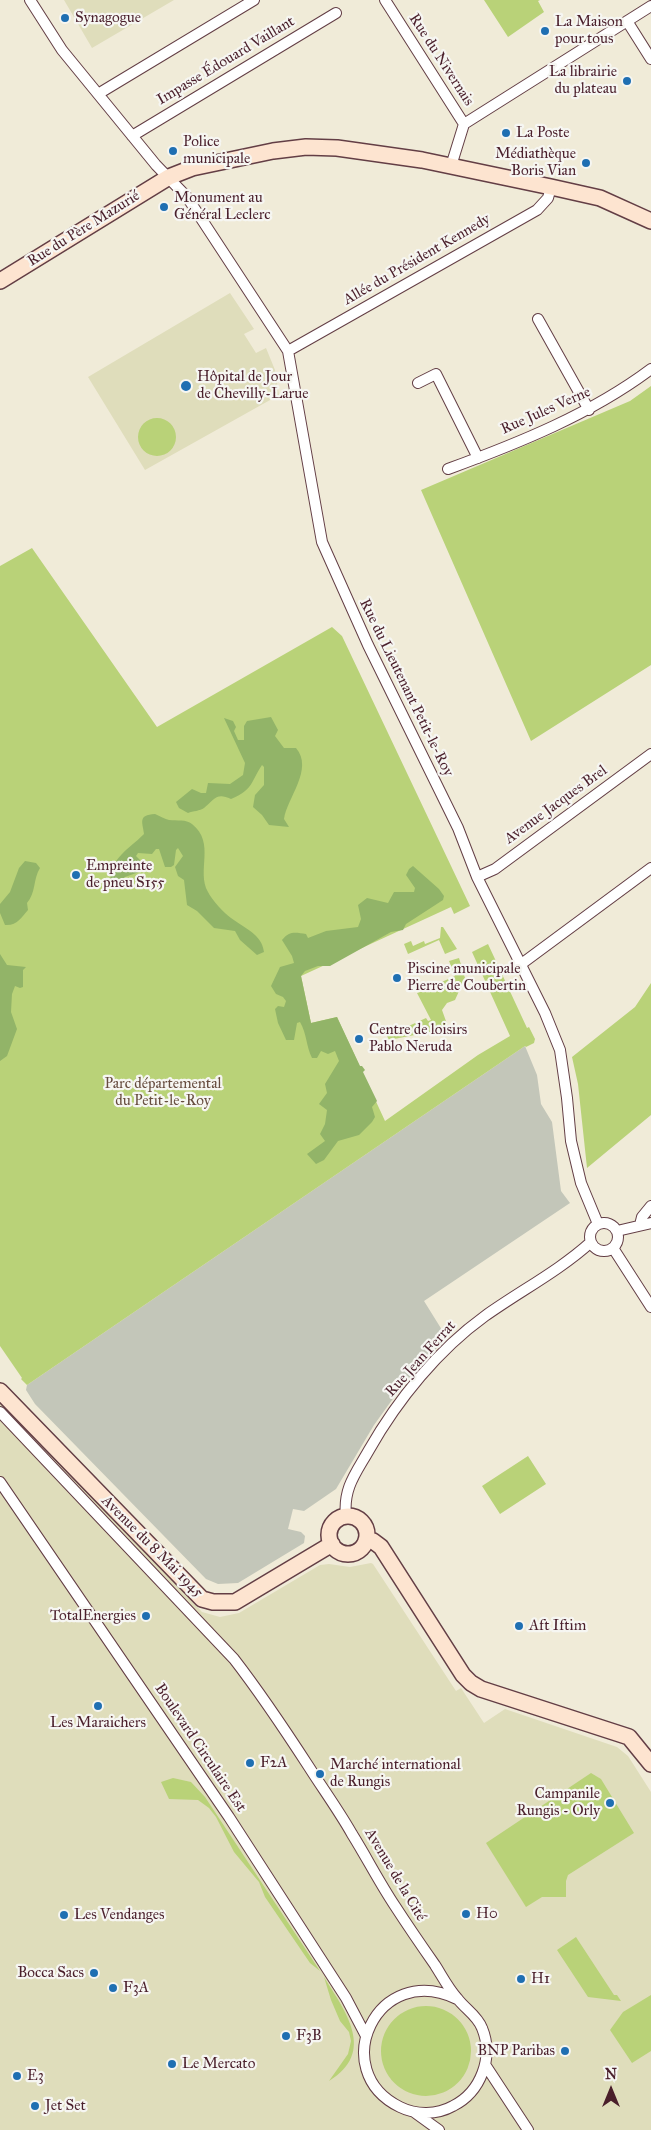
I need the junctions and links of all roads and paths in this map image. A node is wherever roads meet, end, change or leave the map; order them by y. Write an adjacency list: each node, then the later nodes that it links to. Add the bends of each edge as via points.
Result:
1 (30, 0): 8 (street, Rue du Lieutenant Petit-le-Roy, via 62,50)
2 (254, 0): 8 (street)
3 (385, 0): 9 (street, Rue du Nivernais)
4 (651, 6): 6 (street)
5 (336, 13): 10 (street, Impasse Édouard Vaillant)
6 (626, 21): 7 (street); 9 (street)
7 (651, 58)
8 (98, 94): 10 (street, Rue du Lieutenant Petit-le-Roy)
9 (464, 124): 11 (street, Rue du Nivernais)
10 (132, 136): 12 (street, Rue du Lieutenant Petit-le-Roy)
11 (451, 166): 12 (main road, Rue du Père Mazurié, via 337,148 306,147 192,168); 13 (main road, Rue du Père Mazurié)
12 (168, 177): 15 (main road, Rue du Père Mazurié); 17 (street, Rue du Lieutenant Petit-le-Roy, via 187,197)
13 (551, 187): 14 (main road, Rue du Père Mazurié, via 600,198); 17 (street, Allée du Président Kennedy, via 548,198 537,210)
14 (651, 221)
15 (0, 281)
16 (538, 319): 20 (street)
17 (288, 351): 25 (street, Rue du Lieutenant Petit-le-Roy, via 322,542 368,645 458,828)
18 (651, 369): 20 (street, Rue Jules Verne)
19 (418, 383): 21 (street, via 436,374)
20 (589, 410): 21 (street, Rue Jules Verne)
21 (478, 458): 22 (street, Rue Jules Verne)
22 (448, 468)
23 (651, 754): 25 (street, Avenue Jacques Brel, via 495,869)
24 (651, 868): 26 (street)
25 (477, 877): 26 (street, Rue du Lieutenant Petit-le-Roy)
26 (520, 965): 29 (street, Rue du Lieutenant Petit-le-Roy, via 560,1050 571,1140 581,1183)
27 (651, 1206): 30 (street)
28 (651, 1223): 30 (street)
29 (598, 1224): 31 (street, via 611,1225); 32 (street, via 590,1234)
30 (640, 1225): 31 (street)
31 (617, 1231): 33 (street, via 618,1240)
32 (591, 1242): 33 (street, via 601,1251); 38 (street, Rue Jean Ferrat, via 468,1329 418,1380 388,1419 351,1480 345,1501)
33 (613, 1248): 34 (street)
34 (651, 1307)
35 (0, 1392): 40 (main road, Avenue du 8 Mai 1945, via 202,1599 235,1602)
36 (0, 1412): 42 (street, Avenue de la Cité, via 234,1659 353,1834 394,1906)
37 (0, 1482): 43 (street, Boulevard Circulaire Est, via 234,1824 346,1998)
38 (346, 1516): 39 (main road, via 362,1523); 40 (main road, via 332,1524 329,1534)
39 (366, 1540): 40 (main road, via 353,1553 341,1552); 41 (main road, via 381,1547 471,1683 501,1696 629,1737)
40 (332, 1544)
41 (651, 1764)
42 (458, 1999): 43 (street, via 425,1990 403,1995 376,2015); 44 (street, via 482,2028 487,2047)
43 (366, 2036): 45 (street, via 365,2060 374,2084 392,2103)
44 (486, 2066): 45 (street, via 478,2083 459,2104 442,2111); 47 (street)
45 (413, 2112): 46 (street)
46 (439, 2130)
47 (528, 2130)

